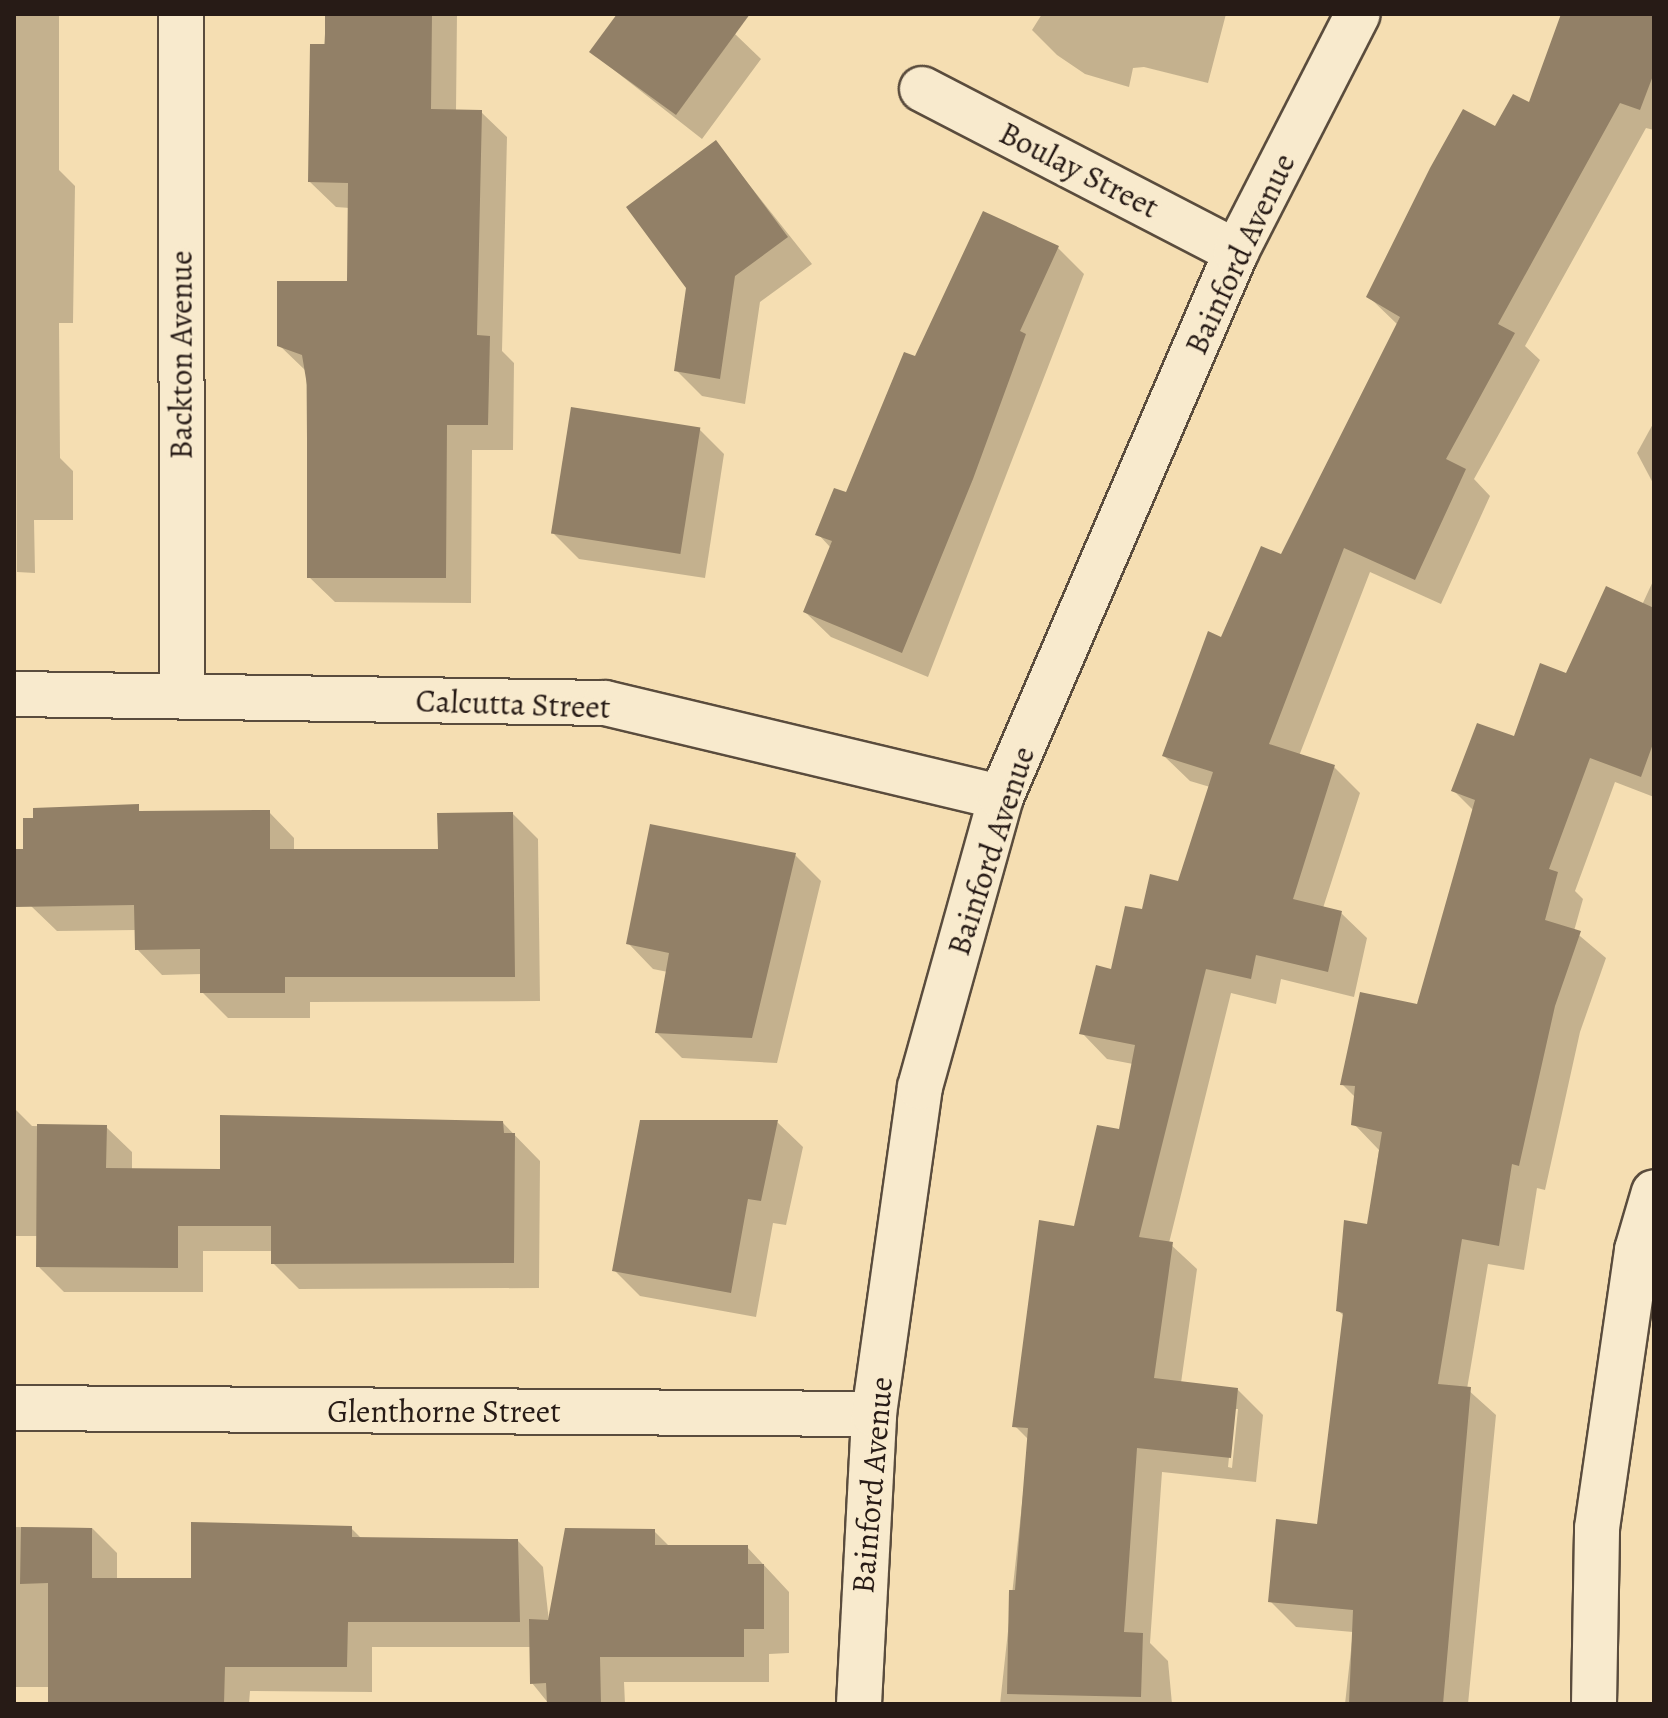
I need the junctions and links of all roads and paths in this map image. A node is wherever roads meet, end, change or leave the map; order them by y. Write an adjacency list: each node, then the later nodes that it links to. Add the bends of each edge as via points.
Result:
1 (181, 14): 6 (street, Backton Avenue)
2 (1358, 14): 4 (street, Bainford Avenue)
3 (922, 89): 4 (street, Boulay Street)
4 (1236, 252): 7 (street, Bainford Avenue)
5 (14, 694): 6 (street, Calcutta Street)
6 (182, 695): 7 (street, Calcutta Street, via 605,703)
7 (1001, 797): 10 (street, Bainford Avenue, via 920,1087)
8 (1654, 1192): 12 (street, via 1637,1250 1597,1528)
9 (14, 1408): 10 (street, Glenthorne Street)
10 (874, 1414): 11 (street, Bainford Avenue)
11 (859, 1704)
12 (1594, 1704)

